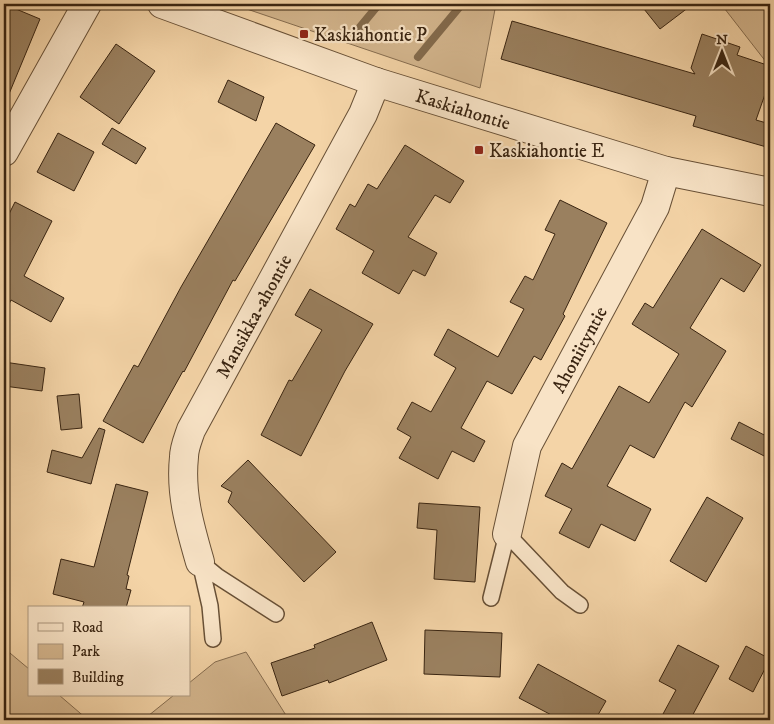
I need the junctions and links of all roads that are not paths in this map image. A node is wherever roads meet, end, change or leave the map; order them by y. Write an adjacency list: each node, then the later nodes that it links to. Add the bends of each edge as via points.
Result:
1 (87, 4): 4 (street)
2 (162, 4): 3 (street, Kaskiahontie)
3 (376, 82): 5 (street, Kaskiahontie); 8 (street, Mansikka-ahontie, via 364,114 191,430 184,456 184,500)
4 (4, 152)
5 (666, 171): 6 (street, Kaskiahontie); 7 (street, Ahoniityntie, via 655,207 527,446)
6 (770, 192)
7 (507, 534): 9 (lane); 10 (lane, via 562,592)
8 (200, 562): 11 (lane); 12 (lane, via 210,606)
9 (491, 598)
10 (580, 605)
11 (276, 614)
12 (213, 639)

